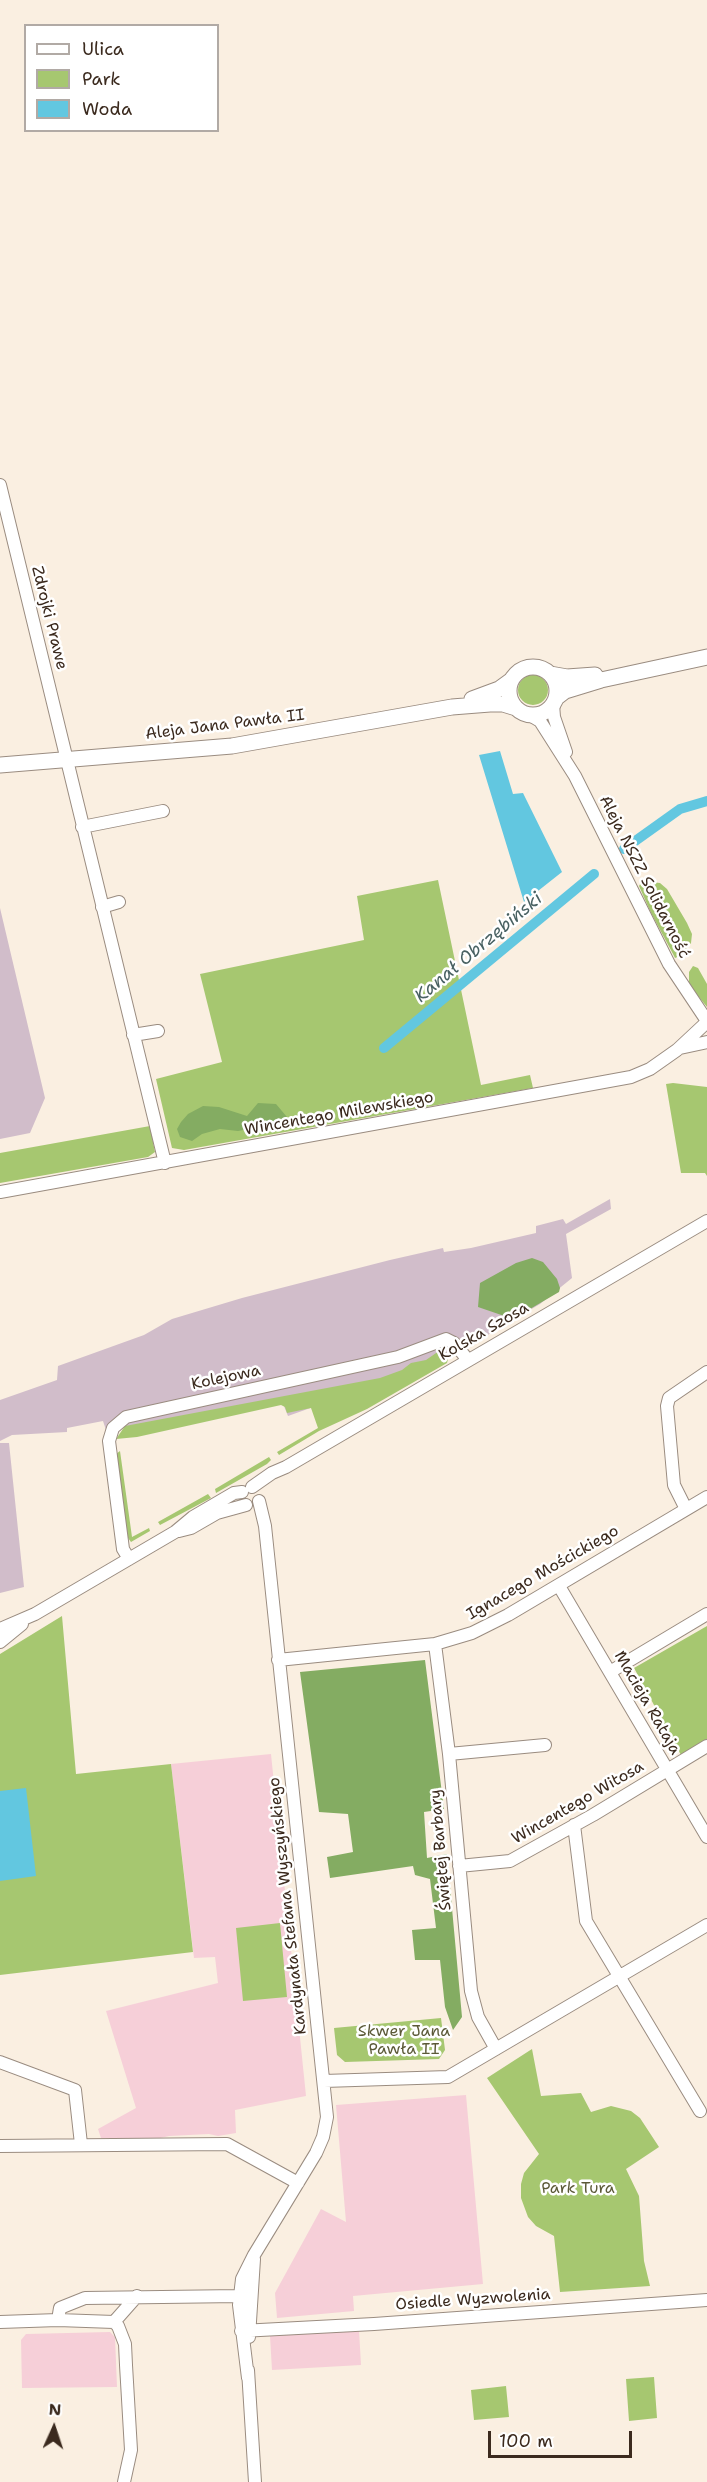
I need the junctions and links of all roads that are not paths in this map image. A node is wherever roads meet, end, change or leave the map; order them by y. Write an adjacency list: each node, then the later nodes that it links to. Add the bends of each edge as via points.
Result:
1 (0, 485): 9 (street, Zdrojki Prawe)
2 (707, 657): 3 (main road)
3 (640, 670): 4 (main road, via 567,677); 6 (main road, via 565,691)
4 (550, 674): 5 (main road, via 528,667); 6 (main road, via 556,685)
5 (510, 681): 7 (main road, Aleja Jana Pawła II); 8 (main road, via 509,696)
6 (554, 701): 8 (main road, via 543,713); 11 (street, Aleja NSZZ Solidarność, via 556,725)
7 (452, 706): 8 (main road, Aleja Jana Pawła II, via 503,704); 9 (main road, Aleja Jana Pawła II, via 232,746)
8 (523, 712): 11 (street, Aleja NSZZ Solidarność, via 540,722)
9 (66, 760): 10 (main road, Aleja Jana Pawła II); 13 (street, Zdrojki Prawe)
10 (0, 765)
11 (575, 776): 16 (street, Aleja NSZZ Solidarność, via 669,964)
12 (163, 811): 13 (street)
13 (82, 826): 15 (street, Zdrojki Prawe)
14 (119, 902): 15 (street)
15 (102, 907): 18 (street, Zdrojki Prawe)
16 (707, 1022): 20 (street, Wincentego Milewskiego)
17 (158, 1031): 18 (street)
18 (133, 1035): 21 (street, Zdrojki Prawe)
19 (707, 1042): 20 (street, Wincentego Milewskiego)
20 (676, 1050): 21 (street, Wincentego Milewskiego, via 631,1077)
21 (165, 1163): 22 (street, Wincentego Milewskiego)
22 (0, 1192)
23 (704, 1222): 24 (street, Kolska Szosa)
24 (468, 1360): 26 (street, Kolska Szosa, via 286,1467); 29 (street, Kolejowa, via 446,1339 398,1357 126,1417 113,1428 109,1441 123,1549)
25 (707, 1372): 28 (street, via 669,1398 667,1406 674,1485)
26 (252, 1497): 29 (street, Kolska Szosa, via 234,1493); 36 (street, Kardynała Stefana Wyszyńskiego, via 263,1513)
27 (707, 1497): 28 (street, Ignacego Mościckiego)
28 (686, 1509): 30 (street, Ignacego Mościckiego)
29 (129, 1559): 31 (street, Kolska Szosa)
30 (559, 1586): 35 (street, Ignacego Mościckiego, via 472,1633); 37 (street, Macieja Rataja)
31 (35, 1614): 33 (street, Kolska Szosa); 34 (street, Kolska Szosa)
32 (707, 1614): 37 (street)
33 (0, 1629)
34 (0, 1642)
35 (435, 1644): 36 (street, Ignacego Mościckiego); 40 (street, Świętej Barbary)
36 (278, 1660): 49 (street, Kardynała Stefana Wyszyńskiego)
37 (609, 1672): 41 (street, Macieja Rataja)
38 (545, 1744): 40 (street)
39 (707, 1746): 41 (street, Wincentego Witosa)
40 (449, 1754): 44 (street, Świętej Barbary)
41 (668, 1771): 42 (street, Wincentego Witosa); 43 (street, Macieja Rataja)
42 (574, 1825): 44 (street, Wincentego Witosa, via 510,1861); 46 (street, via 586,1920)
43 (707, 1837)
44 (459, 1866): 47 (street, Świętej Barbary, via 471,1991 478,2018)
45 (707, 1925): 46 (street)
46 (620, 1976): 47 (street); 50 (street)
47 (496, 2049): 49 (street, via 448,2076)
48 (0, 2062): 51 (street, via 75,2090)
49 (324, 2081): 53 (street, Kardynała Stefana Wyszyńskiego, via 327,2117 323,2137)
50 (705, 2113)
51 (81, 2144): 52 (street); 53 (street, via 227,2145)
52 (0, 2146)
53 (298, 2182): 54 (street, Kardynała Stefana Wyszyńskiego)
54 (254, 2255): 56 (street, Kardynała Stefana Wyszyńskiego, via 242,2278); 61 (street, Kardynała Stefana Wyszyńskiego)
55 (137, 2296): 56 (street); 58 (street, via 85,2298 60,2308); 60 (street)
56 (239, 2296): 61 (street, Kardynała Stefana Wyszyńskiego)
57 (707, 2300): 61 (street, Osiedle Wyzwolenia)
58 (58, 2320): 59 (street); 60 (street)
59 (0, 2322)
60 (114, 2322): 62 (street, via 125,2354 130,2450)
61 (245, 2331): 63 (street, Kardynała Stefana Wyszyńskiego)
62 (124, 2482)
63 (255, 2482)

